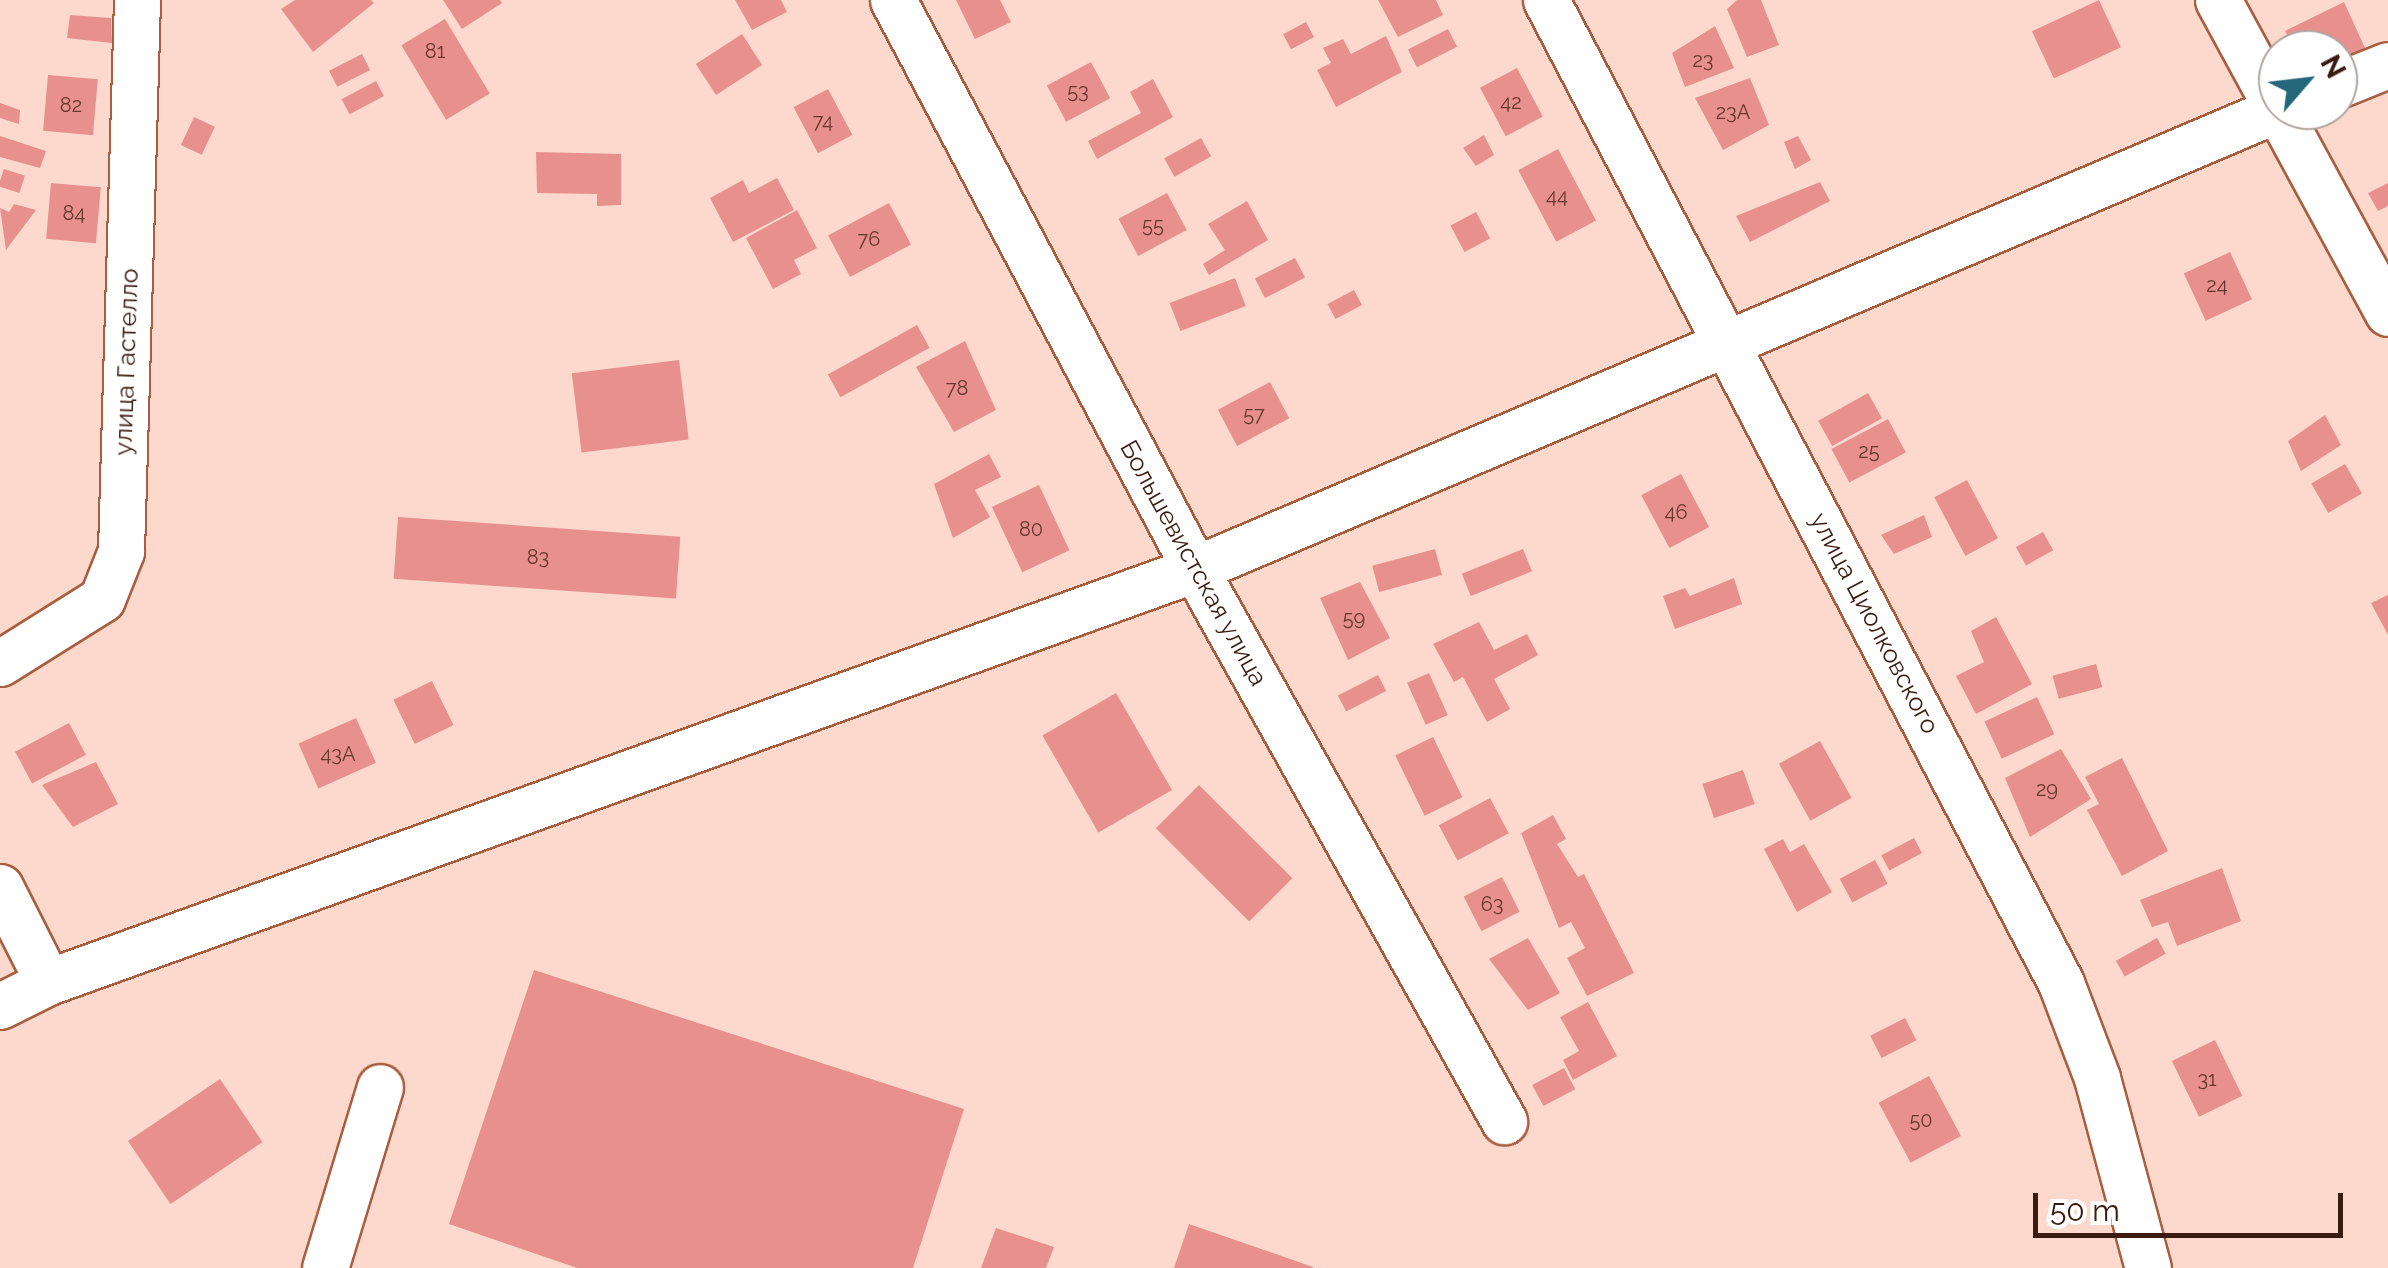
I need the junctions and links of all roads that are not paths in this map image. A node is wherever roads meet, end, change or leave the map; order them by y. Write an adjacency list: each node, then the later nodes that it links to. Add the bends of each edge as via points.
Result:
1 (136, 0): 13 (street, улица Гастелло, via 121,551 102,599)
2 (893, 0): 12 (street, Большевистская улица)
3 (1546, 0): 11 (street, улица Циолковского)
4 (2218, 0): 6 (street)
5 (2388, 65): 7 (street)
6 (2258, 74)
7 (2358, 77)
8 (2258, 117): 11 (street)
9 (2288, 130): 10 (street)
10 (2388, 314)
11 (1729, 345): 12 (street); 20 (street, улица Циолковского, via 2061,982 2097,1078)
12 (1195, 569): 15 (street); 18 (street, Большевистская улица)
13 (0, 663)
14 (0, 887): 15 (street)
15 (48, 982): 16 (street)
16 (0, 1006)
17 (380, 1088): 19 (street)
18 (1504, 1121)
19 (325, 1268)
20 (2148, 1268)

